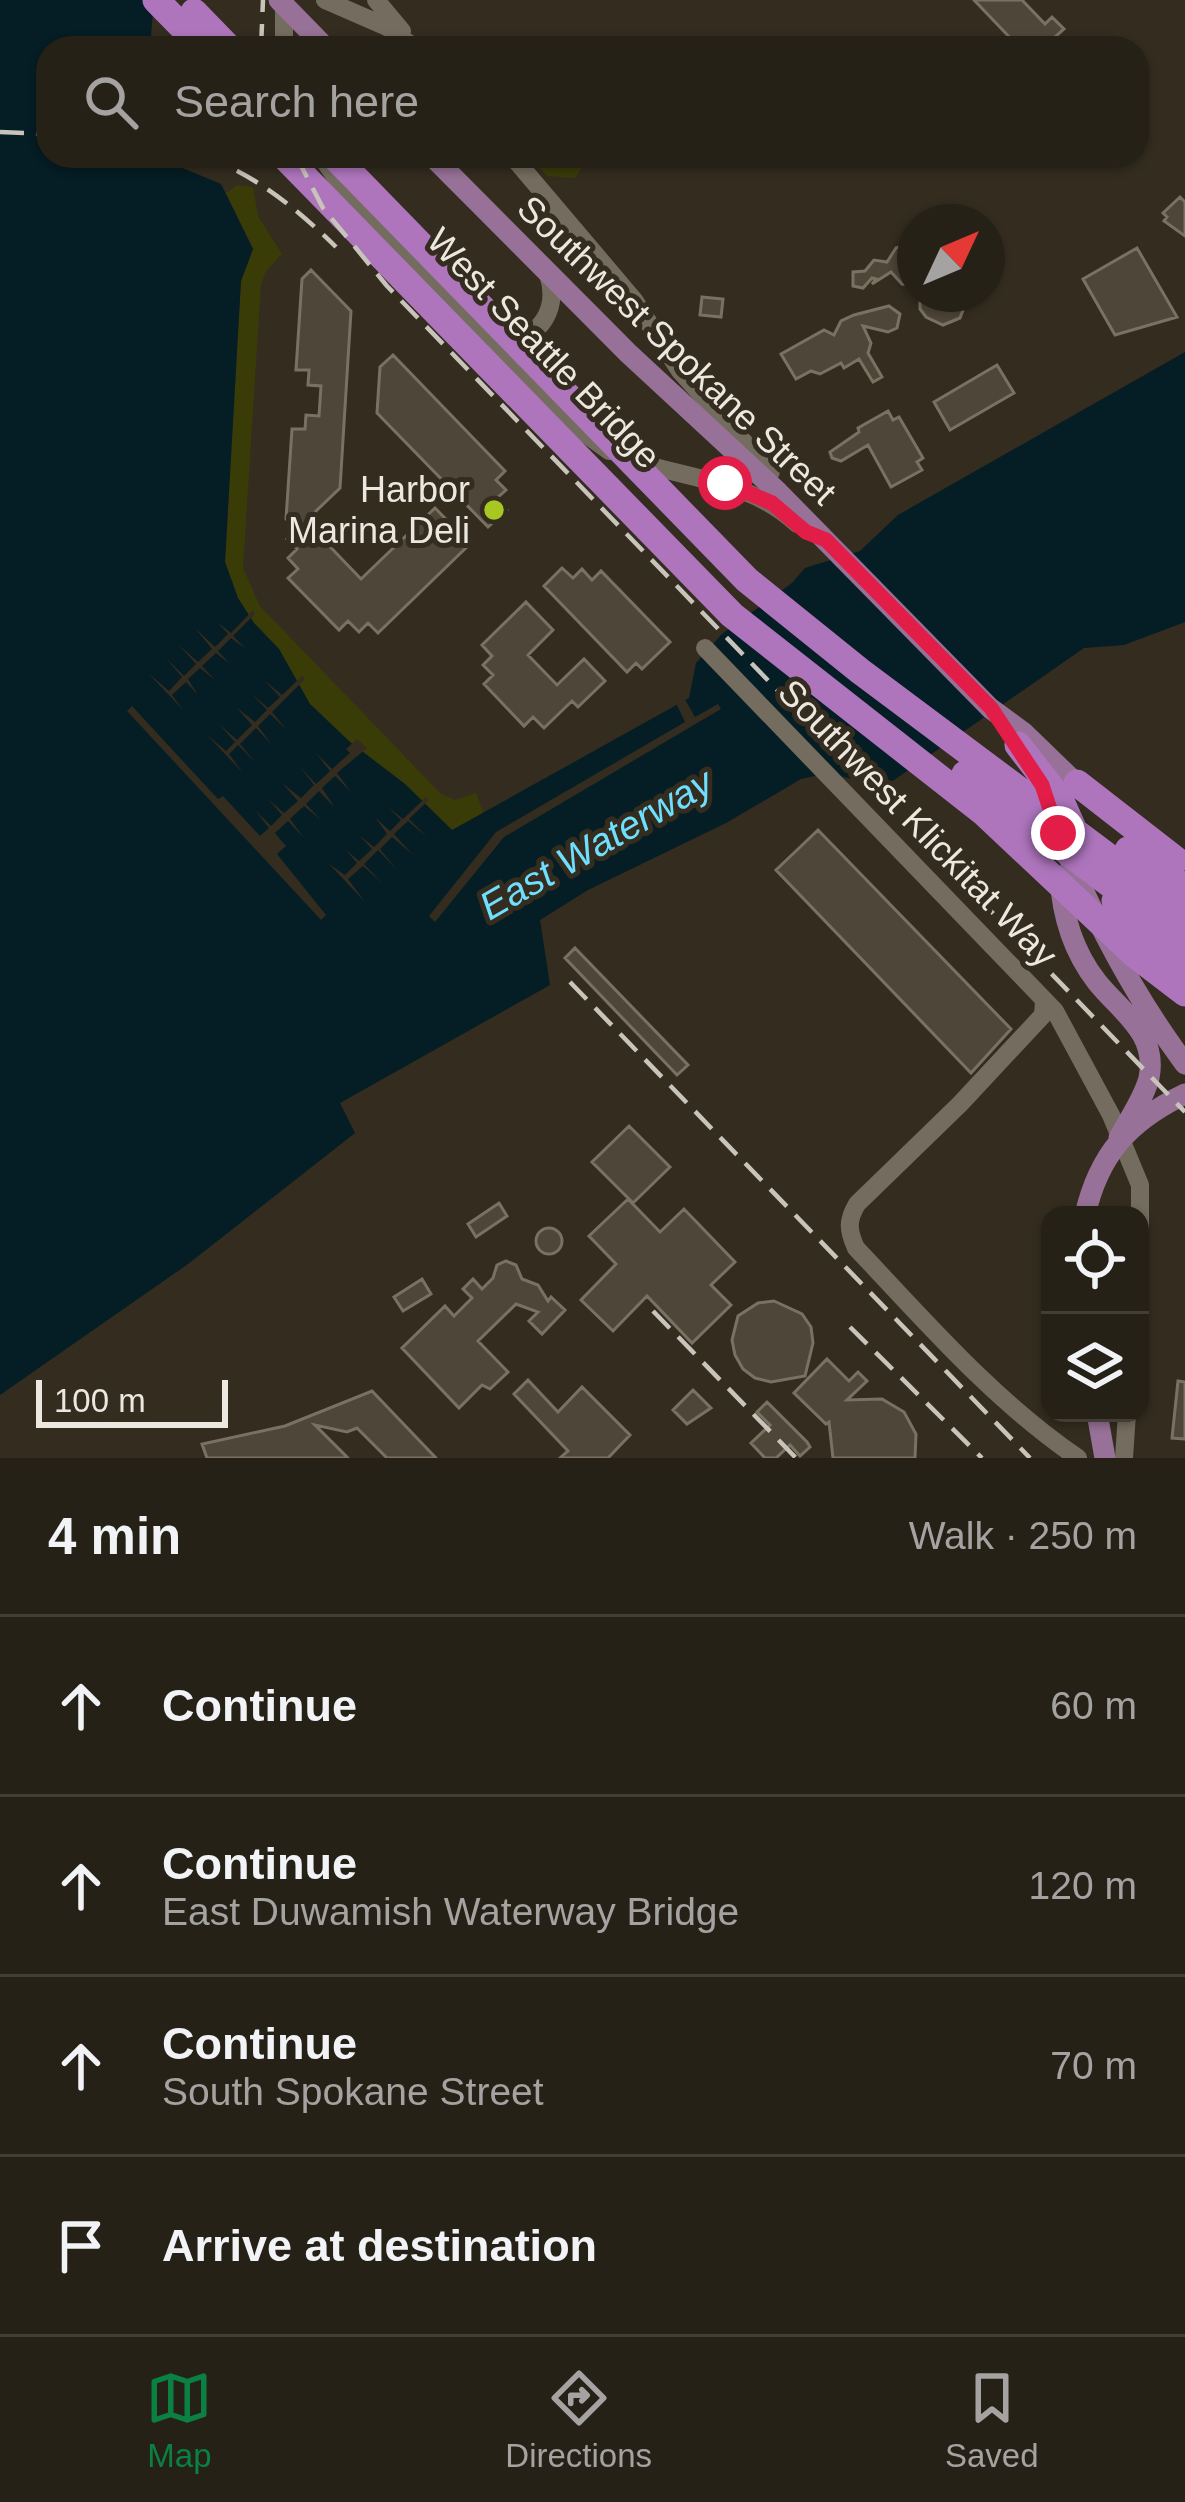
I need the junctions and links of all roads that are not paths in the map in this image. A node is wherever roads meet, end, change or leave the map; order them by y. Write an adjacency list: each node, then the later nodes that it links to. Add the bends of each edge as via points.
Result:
1 (135, 0): 8 (highway)
2 (156, 0): 9 (highway)
3 (182, 0): 10 (highway)
4 (314, 0): 13 (street)
5 (325, 0): 14 (street)
6 (376, 0): 15 (street)
7 (285, 2): 11 (street); 12 (main road)
8 (170, 36)
9 (191, 36)
10 (217, 36)
11 (284, 36)
12 (312, 36)
13 (320, 36)
14 (399, 36)
15 (406, 36)
16 (296, 168): 37 (highway, via 732,615 984,812)
17 (320, 168): 35 (highway, West Seattle Bridge, via 749,607)
18 (329, 168): 24 (street)
19 (346, 168): 28 (highway, West Seattle Bridge, via 747,580)
20 (354, 168): 24 (street, via 376,208)
21 (444, 168): 23 (main road, Southwest Spokane Street)
22 (522, 168): 25 (street, via 634,300 680,371 807,508)
23 (548, 274): 24 (street, via 554,292 543,324 509,341); 25 (main road, Southwest Spokane Street)
24 (488, 336): 25 (street, via 599,446 749,491)
25 (826, 540): 27 (main road, Southwest Spokane Street)
26 (705, 648): 38 (street, Southwest Klickitat Way)
27 (991, 708): 29 (main road); 30 (main road)
28 (923, 718): 33 (highway); 34 (highway, West Seattle Bridge)
29 (1018, 745): 31 (main road); 36 (highway, via 1060,799 1106,889)
30 (1077, 783): 32 (highway); 33 (main road)
31 (1058, 833): 39 (main road, via 1133,991); 41 (main road, via 1065,922 1084,962 1139,1027 1150,1059 1146,1087)
32 (1185, 866)
33 (1185, 890)
34 (1185, 914)
35 (1185, 941)
36 (1185, 971)
37 (1185, 993)
38 (1044, 1002): 43 (street, via 1081,1055 1133,1165); 46 (street, Southwest Klickitat Way, via 1043,1015 869,1190 848,1231 984,1384)
39 (1185, 1064)
40 (1185, 1094): 41 (main road)
41 (1119, 1138): 42 (main road)
42 (1088, 1206)
43 (1143, 1206)
44 (1099, 1422): 47 (main road)
45 (1126, 1422): 48 (street)
46 (1078, 1458)
47 (1105, 1458)
48 (1124, 1458)

